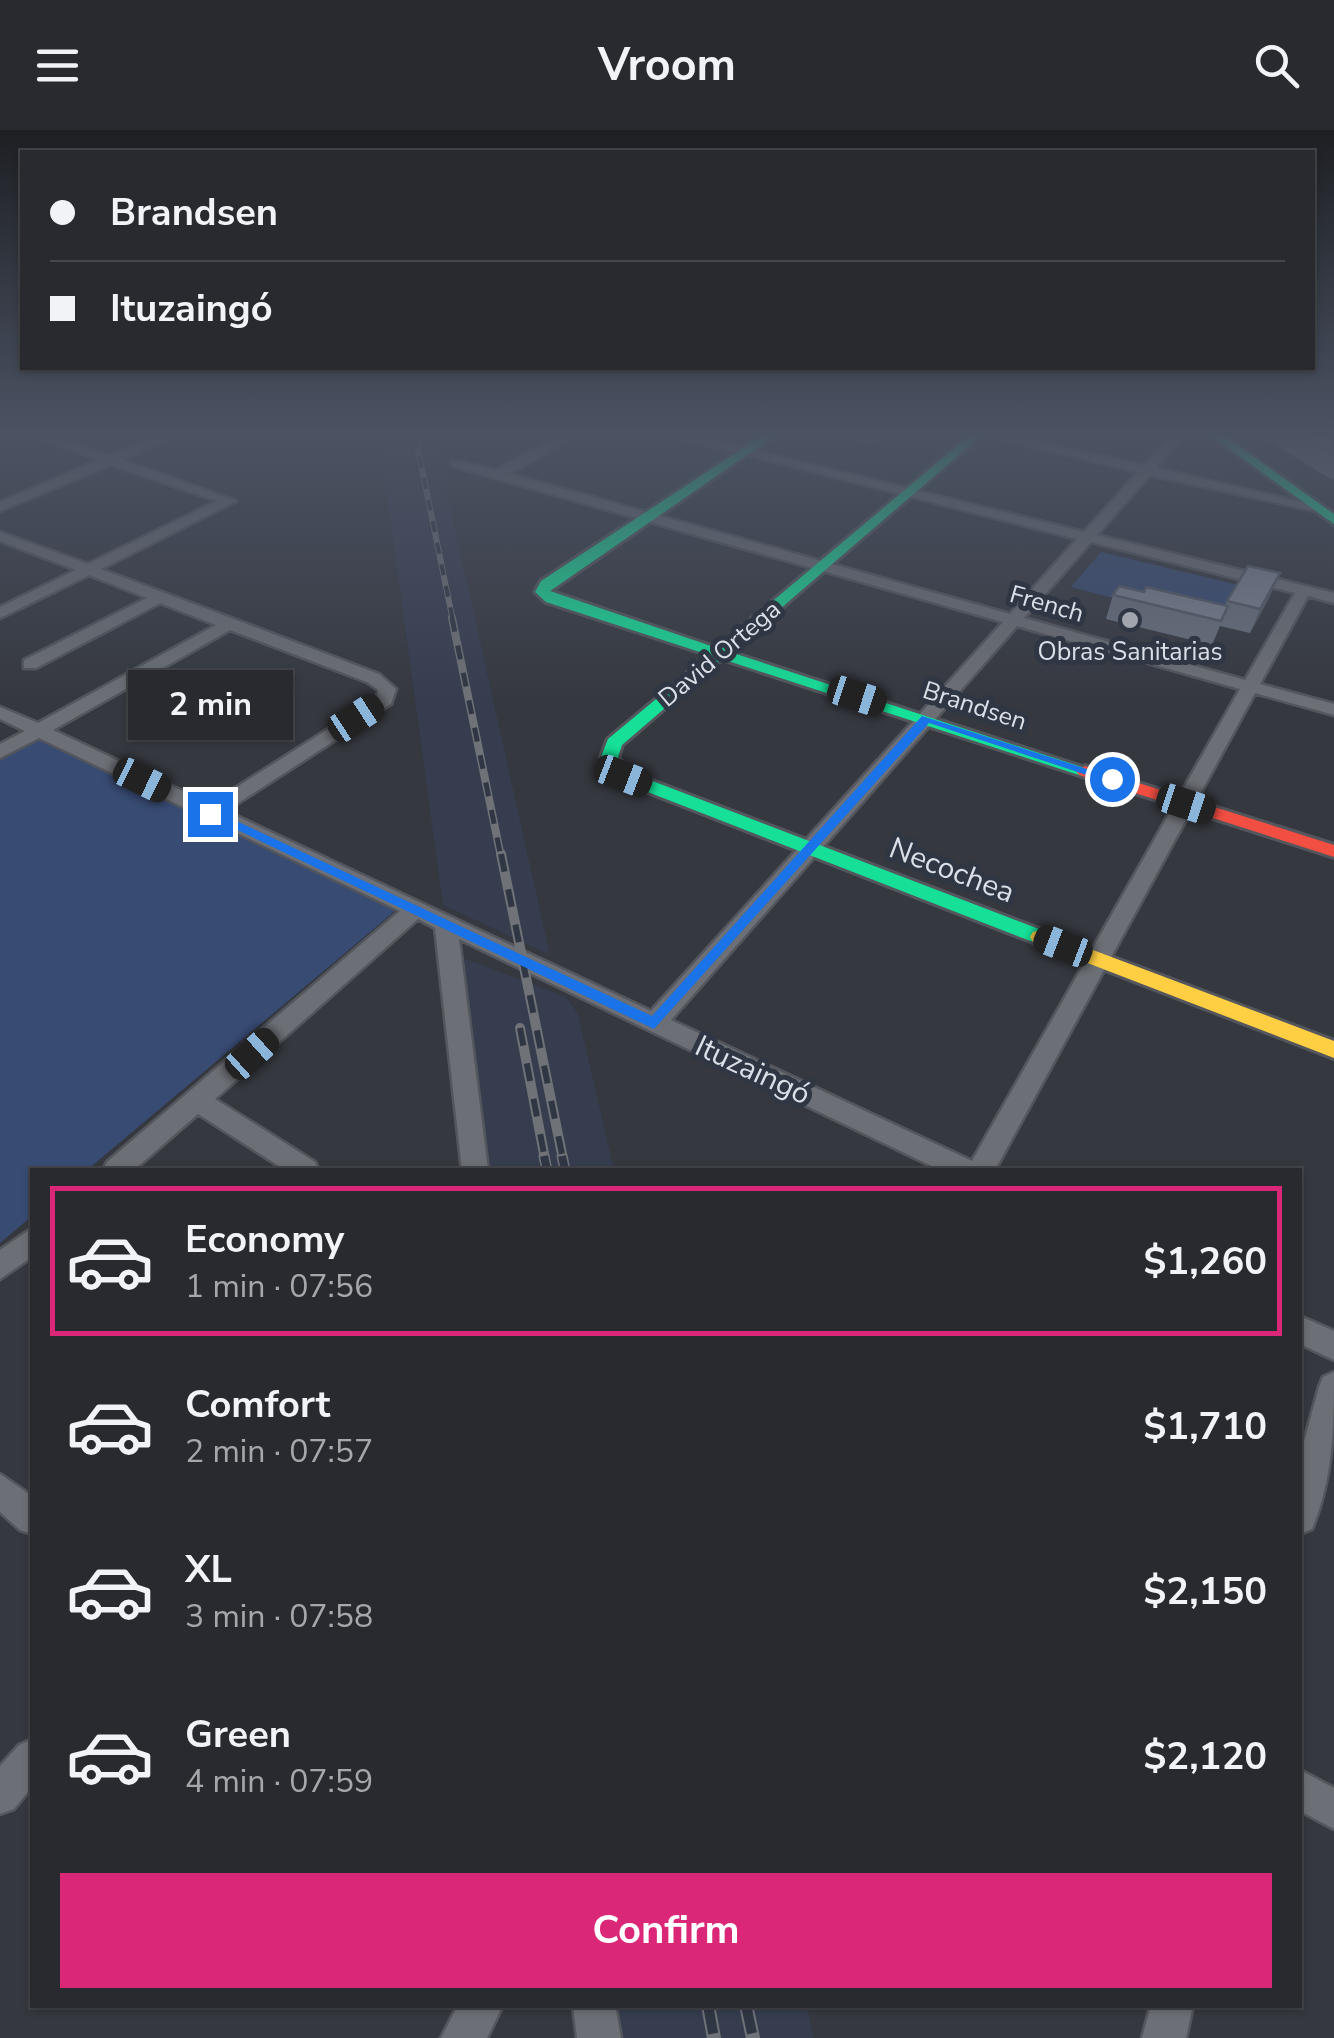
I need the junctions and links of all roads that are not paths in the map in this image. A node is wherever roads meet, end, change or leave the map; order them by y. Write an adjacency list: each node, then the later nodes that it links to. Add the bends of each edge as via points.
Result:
1 (184, 524): 10 (street)
2 (637, 524): 17 (main road, Brandsen, via 542,592)
3 (678, 524): 9 (street, French)
4 (872, 524): 9 (main road, David Ortega)
5 (1040, 524): 8 (street)
6 (1099, 524): 8 (street)
7 (0, 536): 10 (street)
8 (1088, 536): 11 (street); 15 (street)
9 (824, 565): 15 (street, French); 17 (main road, David Ortega)
10 (92, 570): 12 (street); 14 (street)
11 (1304, 590): 13 (street); 19 (street)
12 (162, 596): 16 (street); 18 (street)
13 (1334, 597)
14 (0, 614)
15 (1014, 620): 19 (street, French); 22 (street)
16 (226, 626): 23 (street); 27 (street, via 387,688 385,700)
17 (719, 651): 22 (main road, Brandsen); 25 (main road, David Ortega, via 614,743)
18 (30, 664)
19 (1250, 686): 20 (street, French); 26 (street)
20 (1334, 710)
21 (0, 712): 23 (street, Ituzaingó)
22 (926, 718): 26 (main road, Brandsen); 28 (street)
23 (39, 730): 24 (street); 27 (street, Ituzaingó)
24 (0, 752)
25 (609, 762): 28 (main road, Necochea, via 623,776)
26 (1186, 804): 29 (main road, Brandsen); 32 (street)
27 (210, 814): 30 (street, Ituzaingó)
28 (810, 848): 32 (main road, Necochea); 33 (street)
29 (1334, 851)
30 (416, 909): 31 (street, Ituzaingó); 35 (street)
31 (446, 924): 33 (street, Ituzaingó); 38 (street)
32 (1099, 960): 34 (main road, Necochea); 40 (street)
33 (654, 1023): 39 (street, Ituzaingó)
34 (1334, 1050)
35 (198, 1102): 36 (street); 37 (street)
36 (118, 1168)
37 (303, 1168)
38 (474, 1168)
39 (961, 1168)
40 (982, 1168)
41 (30, 1242): 42 (street)
42 (0, 1267)
43 (1302, 1331): 44 (street)
44 (1334, 1346)
45 (1334, 1387): 47 (street)
46 (0, 1490): 48 (street)
47 (1302, 1508)
48 (30, 1516)
49 (30, 1760): 51 (street)
50 (1302, 1791): 52 (street)
51 (0, 1795)
52 (1334, 1810)
53 (480, 2008): 56 (street)
54 (594, 2008): 57 (street)
55 (1171, 2008): 58 (street)
56 (463, 2038)
57 (599, 2038)
58 (1164, 2038)

